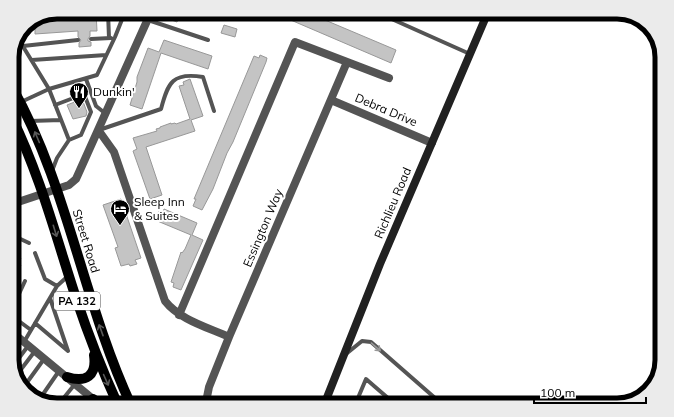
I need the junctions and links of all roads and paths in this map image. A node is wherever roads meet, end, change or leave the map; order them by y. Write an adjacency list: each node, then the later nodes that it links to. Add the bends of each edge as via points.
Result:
1 (108, 19): 8 (lane)
2 (122, 19): 7 (lane)
3 (148, 19): 25 (street)
4 (156, 19): 11 (lane)
5 (392, 19): 13 (lane)
6 (485, 19): 13 (main road, Richlieu Road)
7 (115, 37): 8 (lane); 14 (lane)
8 (109, 38): 9 (lane)
9 (91, 39)
10 (78, 40): 12 (lane)
11 (208, 40)
12 (23, 46): 15 (lane)
13 (470, 54): 31 (main road, Richlieu Road)
14 (106, 55): 15 (lane); 17 (lane, via 96,75)
15 (32, 60): 19 (lane)
16 (347, 62): 18 (street); 21 (street, Essington Way); 44 (street, via 295,42)
17 (86, 78): 19 (lane); 25 (lane, via 96,106)
18 (389, 78)
19 (49, 89): 22 (lane); 23 (lane)
20 (19, 99): 22 (main road, Street Road / PA 132)
21 (331, 100): 31 (street, Debra Drive); 48 (street, Essington Way)
22 (21, 102): 27 (main road, Street Road / PA 132)
23 (56, 105): 26 (lane); 30 (lane, via 84,94 91,112 81,135)
24 (214, 111): 28 (lane, via 203,77 189,75 176,78 165,93 161,109)
25 (106, 114): 28 (street)
26 (61, 120): 27 (lane); 30 (lane)
27 (30, 121): 32 (main road, Street Road / PA 132, one-way to 27)
28 (99, 130): 33 (street, via 76,179); 44 (street, via 114,152 162,296)
29 (19, 134): 34 (main road, PA 132)
30 (69, 140): 32 (lane, via 57,158)
31 (432, 142): 52 (main road, Richlieu Road, via 380,264)
32 (51, 174): 33 (main road, Street Road / PA 132)
33 (56, 189): 34 (street); 63 (main road, Street Road / PA 132, one-way to 33, via 96,315)
34 (43, 194): 35 (street); 39 (main road, PA 132, one-way to 39)
35 (19, 202)
36 (19, 238): 37 (lane)
37 (29, 242)
38 (35, 253): 41 (lane, via 45,279)
39 (69, 276): 41 (lane); 51 (main road, PA 132)
40 (25, 281): 42 (lane)
41 (57, 286): 43 (lane)
42 (19, 294)
43 (50, 298): 46 (lane); 46 (lane, via 68,351)
44 (179, 315): 48 (street)
45 (19, 321): 47 (lane)
46 (35, 323): 47 (lane)
47 (31, 330): 50 (lane)
48 (229, 337): 64 (street, Essington Way)
49 (19, 338): 50 (street)
50 (29, 346): 53 (lane); 54 (street); 55 (lane)
51 (93, 347): 56 (main road, via 95,363 88,378 76,380); 62 (main road, PA 132, one-way to 62)
52 (345, 356): 65 (main road, Richlieu Road); 68 (lane, one-way to 68, via 362,341 370,342)
53 (19, 358)
54 (45, 359): 56 (street); 57 (lane)
55 (20, 367)
56 (63, 374): 58 (street); 59 (lane)
57 (27, 383)
58 (75, 384): 60 (lane); 61 (street)
59 (43, 395)
60 (64, 398)
61 (92, 398)
62 (115, 398)
63 (128, 398)
64 (207, 398)
65 (327, 398)
66 (358, 398): 67 (lane, via 366,379)
67 (388, 398)
68 (435, 398)

